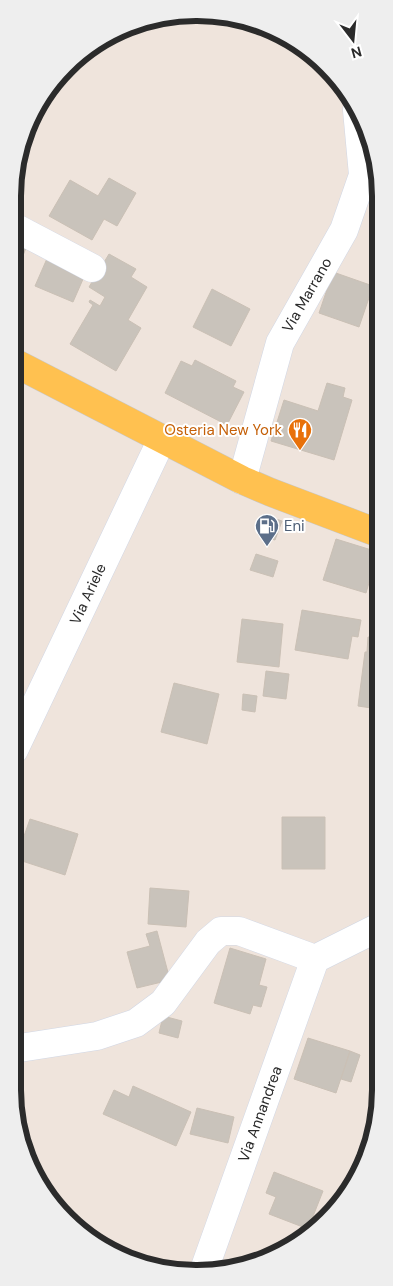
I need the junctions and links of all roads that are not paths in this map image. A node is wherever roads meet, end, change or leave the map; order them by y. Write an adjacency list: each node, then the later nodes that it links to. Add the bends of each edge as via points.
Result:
1 (359, 132): 6 (street, Via Marrano, via 363,175 344,230 280,342)
2 (21, 231): 3 (street)
3 (92, 268)
4 (21, 366): 5 (main road)
5 (162, 439): 6 (main road); 8 (street, Via Ariele)
6 (242, 480): 7 (main road)
7 (372, 531)
8 (22, 734)
9 (372, 931): 10 (street)
10 (316, 959): 11 (street, via 239,931 221,930 208,942 163,1003 136,1023 97,1036); 12 (street, Via Annandrea)
11 (22, 1048)
12 (206, 1264)

